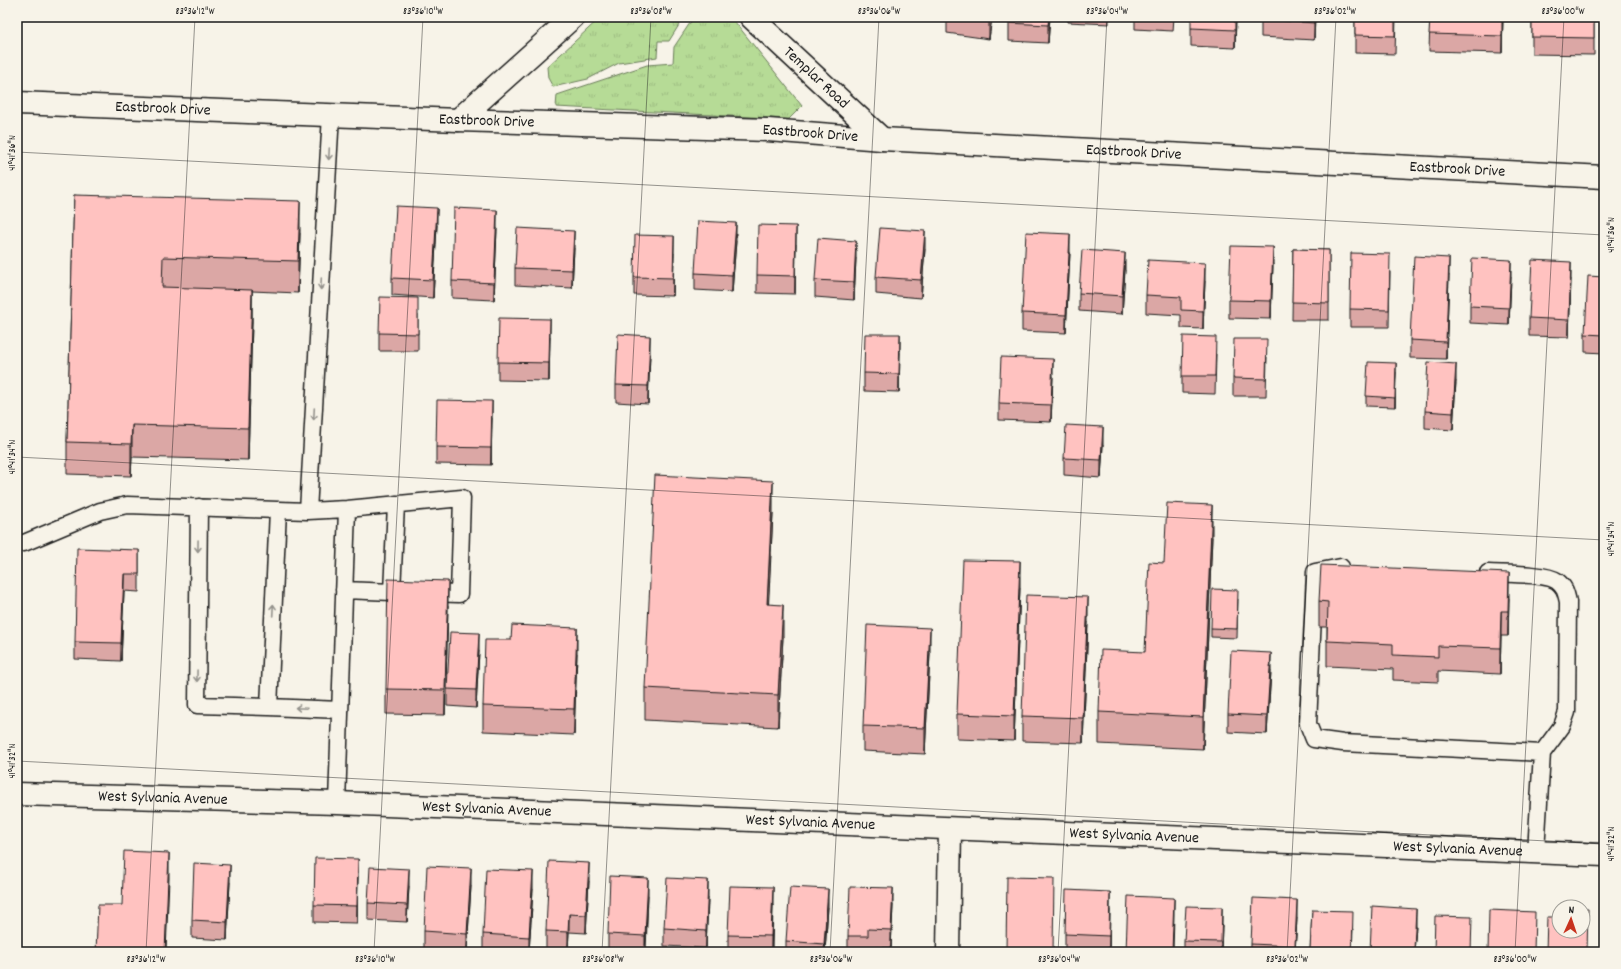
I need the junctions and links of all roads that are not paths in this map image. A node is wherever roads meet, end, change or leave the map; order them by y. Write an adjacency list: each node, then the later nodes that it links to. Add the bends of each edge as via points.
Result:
1 (573, 17): 5 (street)
2 (751, 17): 6 (street, Templar Road)
3 (17, 103): 4 (street, Eastbrook Drive)
4 (331, 115): 5 (street, Eastbrook Drive); 12 (lane, one-way to 12)
5 (458, 120): 6 (street, Eastbrook Drive, via 768,130)
6 (882, 139): 7 (street, Eastbrook Drive)
7 (1604, 177)
8 (396, 504): 10 (lane); 17 (lane); 17 (lane, via 462,498 459,594)
9 (199, 507): 11 (lane); 13 (lane, via 127,505 100,511 24,543); 18 (lane, one-way to 18, via 197,705)
10 (347, 509): 12 (lane); 16 (lane)
11 (278, 510): 12 (lane); 18 (lane, one-way to 11)
12 (308, 511)
13 (17, 543)
14 (1354, 566): 20 (lane, via 1315,572 1308,724 1314,739 1343,743)
15 (1470, 572): 20 (lane, via 1539,576 1556,580 1565,590 1568,602 1567,712 1562,726)
16 (344, 590): 17 (lane); 19 (lane)
17 (392, 592)
18 (269, 707): 19 (lane, one-way to 18)
19 (340, 710): 22 (lane)
20 (1542, 753): 24 (lane)
21 (17, 794): 22 (street, West Sylvania Avenue)
22 (337, 803): 23 (street, West Sylvania Avenue)
23 (950, 828): 24 (street, West Sylvania Avenue); 26 (street)
24 (1536, 852): 25 (street, West Sylvania Avenue)
25 (1604, 855)
26 (948, 952)

